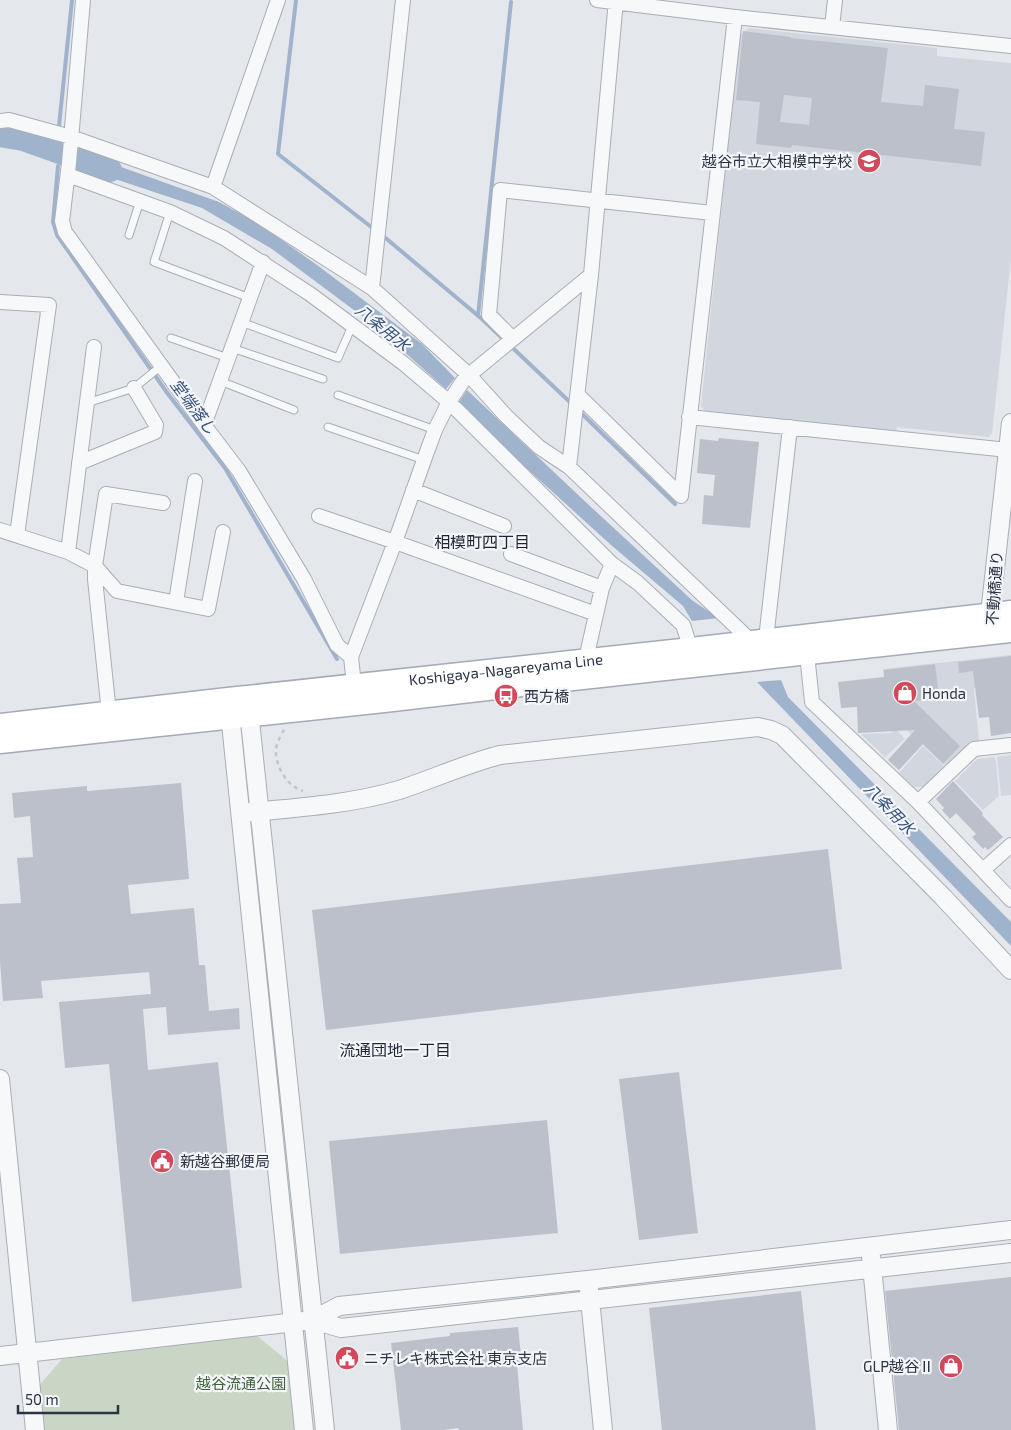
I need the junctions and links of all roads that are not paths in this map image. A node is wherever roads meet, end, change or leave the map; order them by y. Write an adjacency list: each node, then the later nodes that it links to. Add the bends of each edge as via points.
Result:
1 (83, 0): 11 (street)
2 (278, 0): 13 (street)
3 (403, 0): 21 (street)
4 (597, 0): 6 (street)
5 (835, 0): 8 (street)
6 (616, 1): 7 (street); 14 (street)
7 (735, 17): 8 (street); 17 (street)
8 (832, 27): 9 (street)
9 (1011, 46)
10 (0, 121): 11 (street, via 8,120)
11 (71, 141): 12 (street); 13 (street)
12 (68, 169): 15 (street); 30 (street, via 62,221 65,232)
13 (213, 187): 21 (street)
14 (597, 200): 17 (street); 20 (street); 27 (street, via 500,190 488,315)
15 (140, 201): 16 (street); 18 (lane)
16 (170, 212): 19 (street, via 224,238); 22 (lane, via 154,262)
17 (712, 213): 40 (street)
18 (129, 235)
19 (263, 262): 22 (street); 25 (street)
20 (591, 275): 27 (street); 36 (street)
21 (372, 288): 31 (street)
22 (250, 298): 24 (street)
23 (0, 302): 57 (street, via 49,305)
24 (241, 322): 25 (lane, via 338,358); 29 (street)
25 (352, 326): 37 (street)
26 (171, 338): 29 (lane)
27 (513, 339): 31 (street)
28 (94, 347): 38 (street)
29 (230, 353): 32 (lane); 33 (street)
30 (161, 366): 34 (lane); 42 (street)
31 (466, 378): 37 (street); 49 (street, via 539,448)
32 (323, 379)
33 (220, 381): 39 (lane); 42 (street)
34 (134, 388): 38 (lane); 48 (street, via 156,425 155,432)
35 (338, 395): 45 (lane)
36 (578, 395): 40 (street, via 681,496); 49 (street)
37 (451, 399): 45 (street); 61 (street)
38 (87, 403): 48 (street)
39 (294, 410)
40 (689, 417): 44 (street)
41 (1011, 423): 46 (street, 不動橋通り)
42 (204, 425): 70 (street, via 239,471 304,579 337,645)
43 (328, 427): 47 (lane)
44 (790, 427): 46 (street); 67 (street)
45 (435, 430): 47 (street)
46 (1008, 450): 66 (street, 不動橋通り)
47 (424, 460): 51 (street)
48 (79, 463): 59 (street)
49 (569, 467): 67 (street)
50 (195, 482): 64 (street)
51 (413, 490): 54 (street); 58 (street)
52 (163, 503): 62 (street, via 106,494)
53 (319, 516): 58 (street)
54 (504, 526)
55 (0, 530): 57 (street)
56 (223, 532): 64 (street, via 208,608)
57 (17, 535): 59 (street)
58 (395, 542): 65 (street); 70 (street)
59 (68, 552): 62 (street)
60 (511, 554): 63 (street)
61 (612, 564): 63 (street); 68 (street, via 638,583 683,625)
62 (95, 566): 64 (street, via 117,591); 74 (street)
63 (602, 588): 65 (street)
64 (176, 602)
65 (596, 614): 71 (street)
66 (1001, 622): 67 (main road, Koshigaya-Nagareyama Line); 69 (main road, Koshigaya-Nagareyama Line)
67 (759, 640): 68 (main road, Koshigaya-Nagareyama Line)
68 (691, 649): 71 (main road, Koshigaya-Nagareyama Line)
69 (807, 654): 73 (main road, Koshigaya-Nagareyama Line, via 572,679); 78 (street, via 812,702)
70 (351, 658): 72 (street)
71 (586, 659): 72 (main road, Koshigaya-Nagareyama Line)
72 (354, 685): 73 (main road, Koshigaya-Nagareyama Line)
73 (239, 707): 74 (main road, Koshigaya-Nagareyama Line); 76 (main road, Koshigaya-Nagareyama Line); 79 (street); 80 (street)
74 (109, 713): 75 (main road, Koshigaya-Nagareyama Line)
75 (0, 726)
76 (0, 742)
77 (1011, 745): 78 (street, via 974,749)
78 (918, 802): 82 (street)
79 (260, 811): 80 (street); 84 (street, via 367,798 500,755 758,727 782,735); 93 (street)
80 (241, 813): 94 (street)
81 (1011, 845): 82 (street)
82 (984, 870): 83 (street)
83 (1011, 900)
84 (1011, 970)
85 (0, 1079): 86 (street)
86 (1, 1109): 95 (street)
87 (1011, 1230): 88 (street)
88 (870, 1246): 90 (street); 91 (street)
89 (1011, 1253): 90 (street)
90 (872, 1268): 92 (street); 101 (street)
91 (588, 1280): 92 (street); 93 (street, via 339,1306)
92 (590, 1300): 93 (street, via 341,1328); 100 (street)
93 (313, 1320): 94 (street); 99 (street)
94 (293, 1322): 95 (street); 98 (street)
95 (27, 1353): 96 (street); 97 (street)
96 (0, 1356)
97 (35, 1430)
98 (304, 1430)
99 (325, 1430)
100 (603, 1430)
101 (888, 1430)

